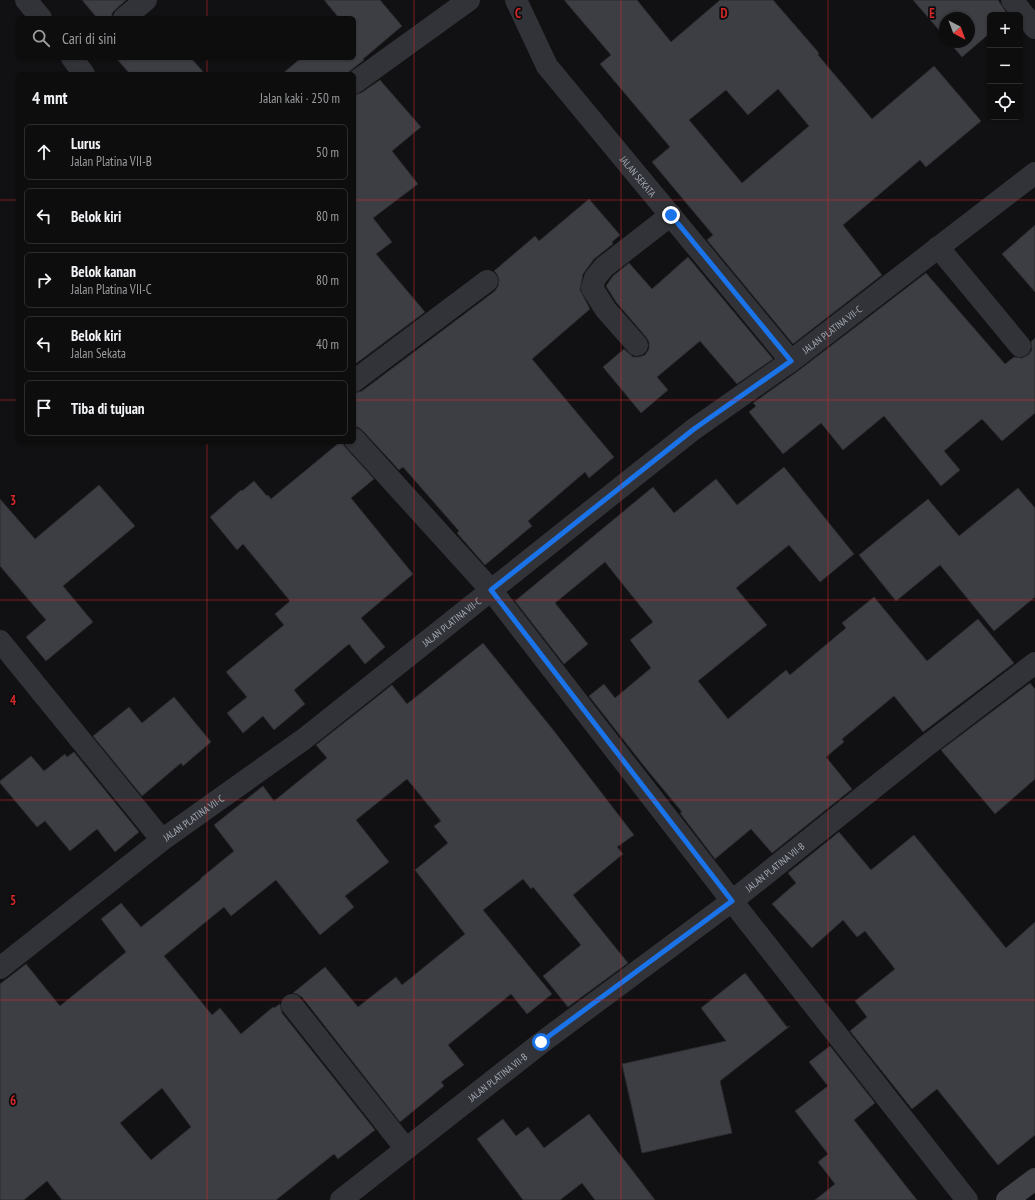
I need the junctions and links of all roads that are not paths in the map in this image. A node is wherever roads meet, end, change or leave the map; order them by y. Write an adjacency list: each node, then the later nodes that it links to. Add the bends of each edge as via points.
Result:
1 (26, 0): 6 (street)
2 (146, 0): 7 (street)
3 (469, 0): 9 (street)
4 (516, 0): 11 (street, JALAN SEKATA, via 547,66)
5 (1012, 0): 8 (street)
6 (39, 16)
7 (126, 16)
8 (1035, 28)
9 (356, 82)
10 (1035, 173): 12 (street, JALAN PLATINA VII-C)
11 (671, 215): 14 (street, via 604,268 595,278 592,288 606,310); 16 (street, JALAN SEKATA)
12 (938, 247): 15 (street); 16 (street, JALAN PLATINA VII-C)
13 (487, 281): 17 (street)
14 (637, 345)
15 (1020, 346)
16 (791, 361): 19 (street, JALAN PLATINA VII-C, via 694,429)
17 (356, 380)
18 (356, 441): 19 (street)
19 (491, 590): 22 (street, JALAN PLATINA VII-C, via 304,739); 23 (street)
20 (0, 640): 22 (street)
21 (1035, 663): 23 (street, JALAN PLATINA VII-B)
22 (162, 840): 24 (street, JALAN PLATINA VII-C)
23 (732, 901): 26 (street, JALAN PLATINA VII-B, via 541,1042); 29 (street)
24 (0, 968)
25 (292, 1005): 26 (street)
26 (406, 1149): 28 (street, JALAN PLATINA VII-B)
27 (1035, 1179): 30 (main road)
28 (341, 1200)
29 (967, 1200)
30 (1007, 1200)

